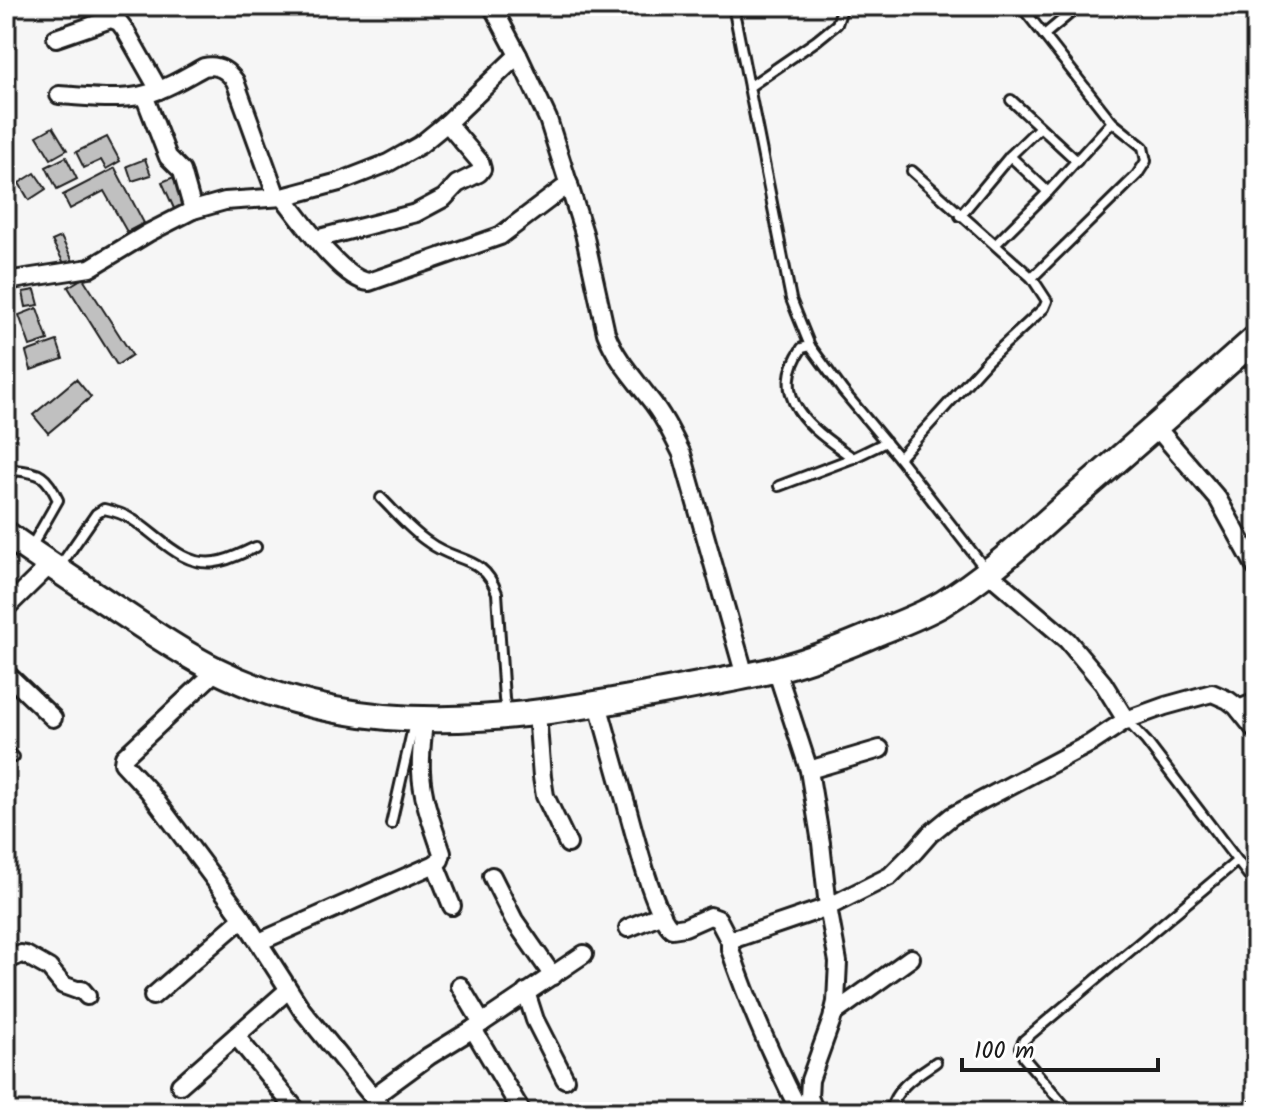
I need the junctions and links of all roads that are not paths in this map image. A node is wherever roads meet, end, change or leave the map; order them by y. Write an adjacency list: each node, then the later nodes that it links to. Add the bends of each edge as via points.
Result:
1 (492, 6): 8 (street)
2 (733, 6): 9 (lane)
3 (843, 6): 9 (lane, via 837,24)
4 (1021, 6): 6 (lane)
5 (1079, 6): 6 (lane)
6 (1044, 35): 13 (lane)
7 (56, 38): 10 (street, via 114,20 125,30)
8 (518, 55): 14 (street); 19 (street, via 548,119)
9 (749, 87): 29 (lane, via 791,299)
10 (152, 92): 11 (street, via 114,98); 21 (street, via 204,67 229,72); 22 (street, via 168,157 182,171)
11 (59, 95)
12 (1011, 100): 15 (lane)
13 (1112, 122): 17 (lane); 26 (lane, via 1143,147 1146,161)
14 (447, 123): 21 (street, via 388,163); 24 (street, via 480,162 479,173 416,213)
15 (1039, 128): 16 (lane); 17 (lane)
16 (1010, 156): 20 (lane); 23 (lane)
17 (1077, 161): 20 (lane)
18 (912, 171): 23 (lane)
19 (569, 184): 24 (street, via 500,236 369,282 343,269); 46 (street, via 610,344 665,420 682,454)
20 (1048, 192): 25 (lane)
21 (280, 197): 22 (street, via 225,201); 24 (street)
22 (193, 210): 27 (street, via 90,268)
23 (960, 216): 25 (lane)
24 (316, 239)
25 (996, 244): 26 (lane)
26 (1032, 278): 33 (lane, via 1047,301 1044,308 988,360)
27 (6, 281)
28 (1256, 338): 30 (main road)
29 (810, 346): 31 (lane); 32 (lane, via 802,348 792,364 789,391 795,407)
30 (1156, 427): 40 (street, via 1218,499); 41 (main road)
31 (886, 442): 32 (lane); 33 (lane)
32 (853, 458): 35 (lane)
33 (899, 458): 41 (lane)
34 (6, 483): 37 (lane, via 15,470 36,473 51,485 58,500)
35 (779, 486)
36 (381, 498): 51 (lane, via 430,544 475,563 492,579)
37 (13, 542): 39 (main road)
38 (256, 547): 39 (lane, via 216,562 197,562 132,518 104,509)
39 (54, 567): 42 (street); 44 (main road)
40 (1256, 568)
41 (987, 572): 43 (main road, via 908,621); 54 (street, via 1067,640)
42 (6, 608)
43 (776, 669): 46 (main road); 59 (street)
44 (216, 671): 53 (main road, via 270,693 347,714); 69 (street, via 123,763)
45 (6, 673): 52 (street)
46 (745, 676): 48 (main road)
47 (1256, 702): 49 (street)
48 (598, 704): 50 (main road); 68 (street, via 643,866)
49 (1239, 709): 54 (street, via 1212,693); 55 (street)
50 (537, 713): 51 (main road); 61 (street, via 545,796)
51 (508, 717): 53 (main road)
52 (53, 718)
53 (420, 719): 60 (lane); 63 (street, via 420,769 442,853)
54 (1126, 720): 62 (lane); 67 (street, via 952,816 890,876)
55 (1256, 731)
56 (880, 749): 59 (street)
57 (6, 750): 58 (lane)
58 (14, 757)
59 (809, 770): 67 (street)
60 (391, 824)
61 (568, 844)
62 (1237, 861): 65 (lane); 94 (lane, via 1024,1040 1024,1058)
63 (435, 864): 66 (street); 71 (street)
64 (492, 876): 76 (street, via 514,920)
65 (1256, 885)
66 (452, 906)
67 (828, 907): 72 (street); 82 (street, via 838,962)
68 (662, 914): 70 (street); 72 (street, via 674,929 716,917)
69 (243, 918): 71 (street); 81 (street)
70 (628, 928)
71 (259, 942): 78 (street)
72 (730, 942): 90 (street, via 745,994 775,1062)
73 (584, 954): 76 (street)
74 (911, 958): 82 (street)
75 (6, 961): 80 (street, via 21,954 32,957 63,985)
76 (553, 976): 79 (street)
77 (460, 986): 83 (street)
78 (288, 990): 84 (street); 89 (street)
79 (526, 992): 83 (street); 86 (street)
80 (87, 996)
81 (153, 996)
82 (833, 1014): 90 (street, via 810,1080)
83 (478, 1026): 89 (street, via 429,1056); 92 (street)
84 (236, 1036): 87 (street); 91 (street)
85 (936, 1062): 93 (lane, via 894,1096)
86 (565, 1079)
87 (180, 1085)
88 (1256, 1104): 95 (lane)
89 (376, 1106)
90 (808, 1111)
91 (298, 1112)
92 (522, 1112)
93 (889, 1112)
94 (1070, 1112)
95 (1247, 1112)

